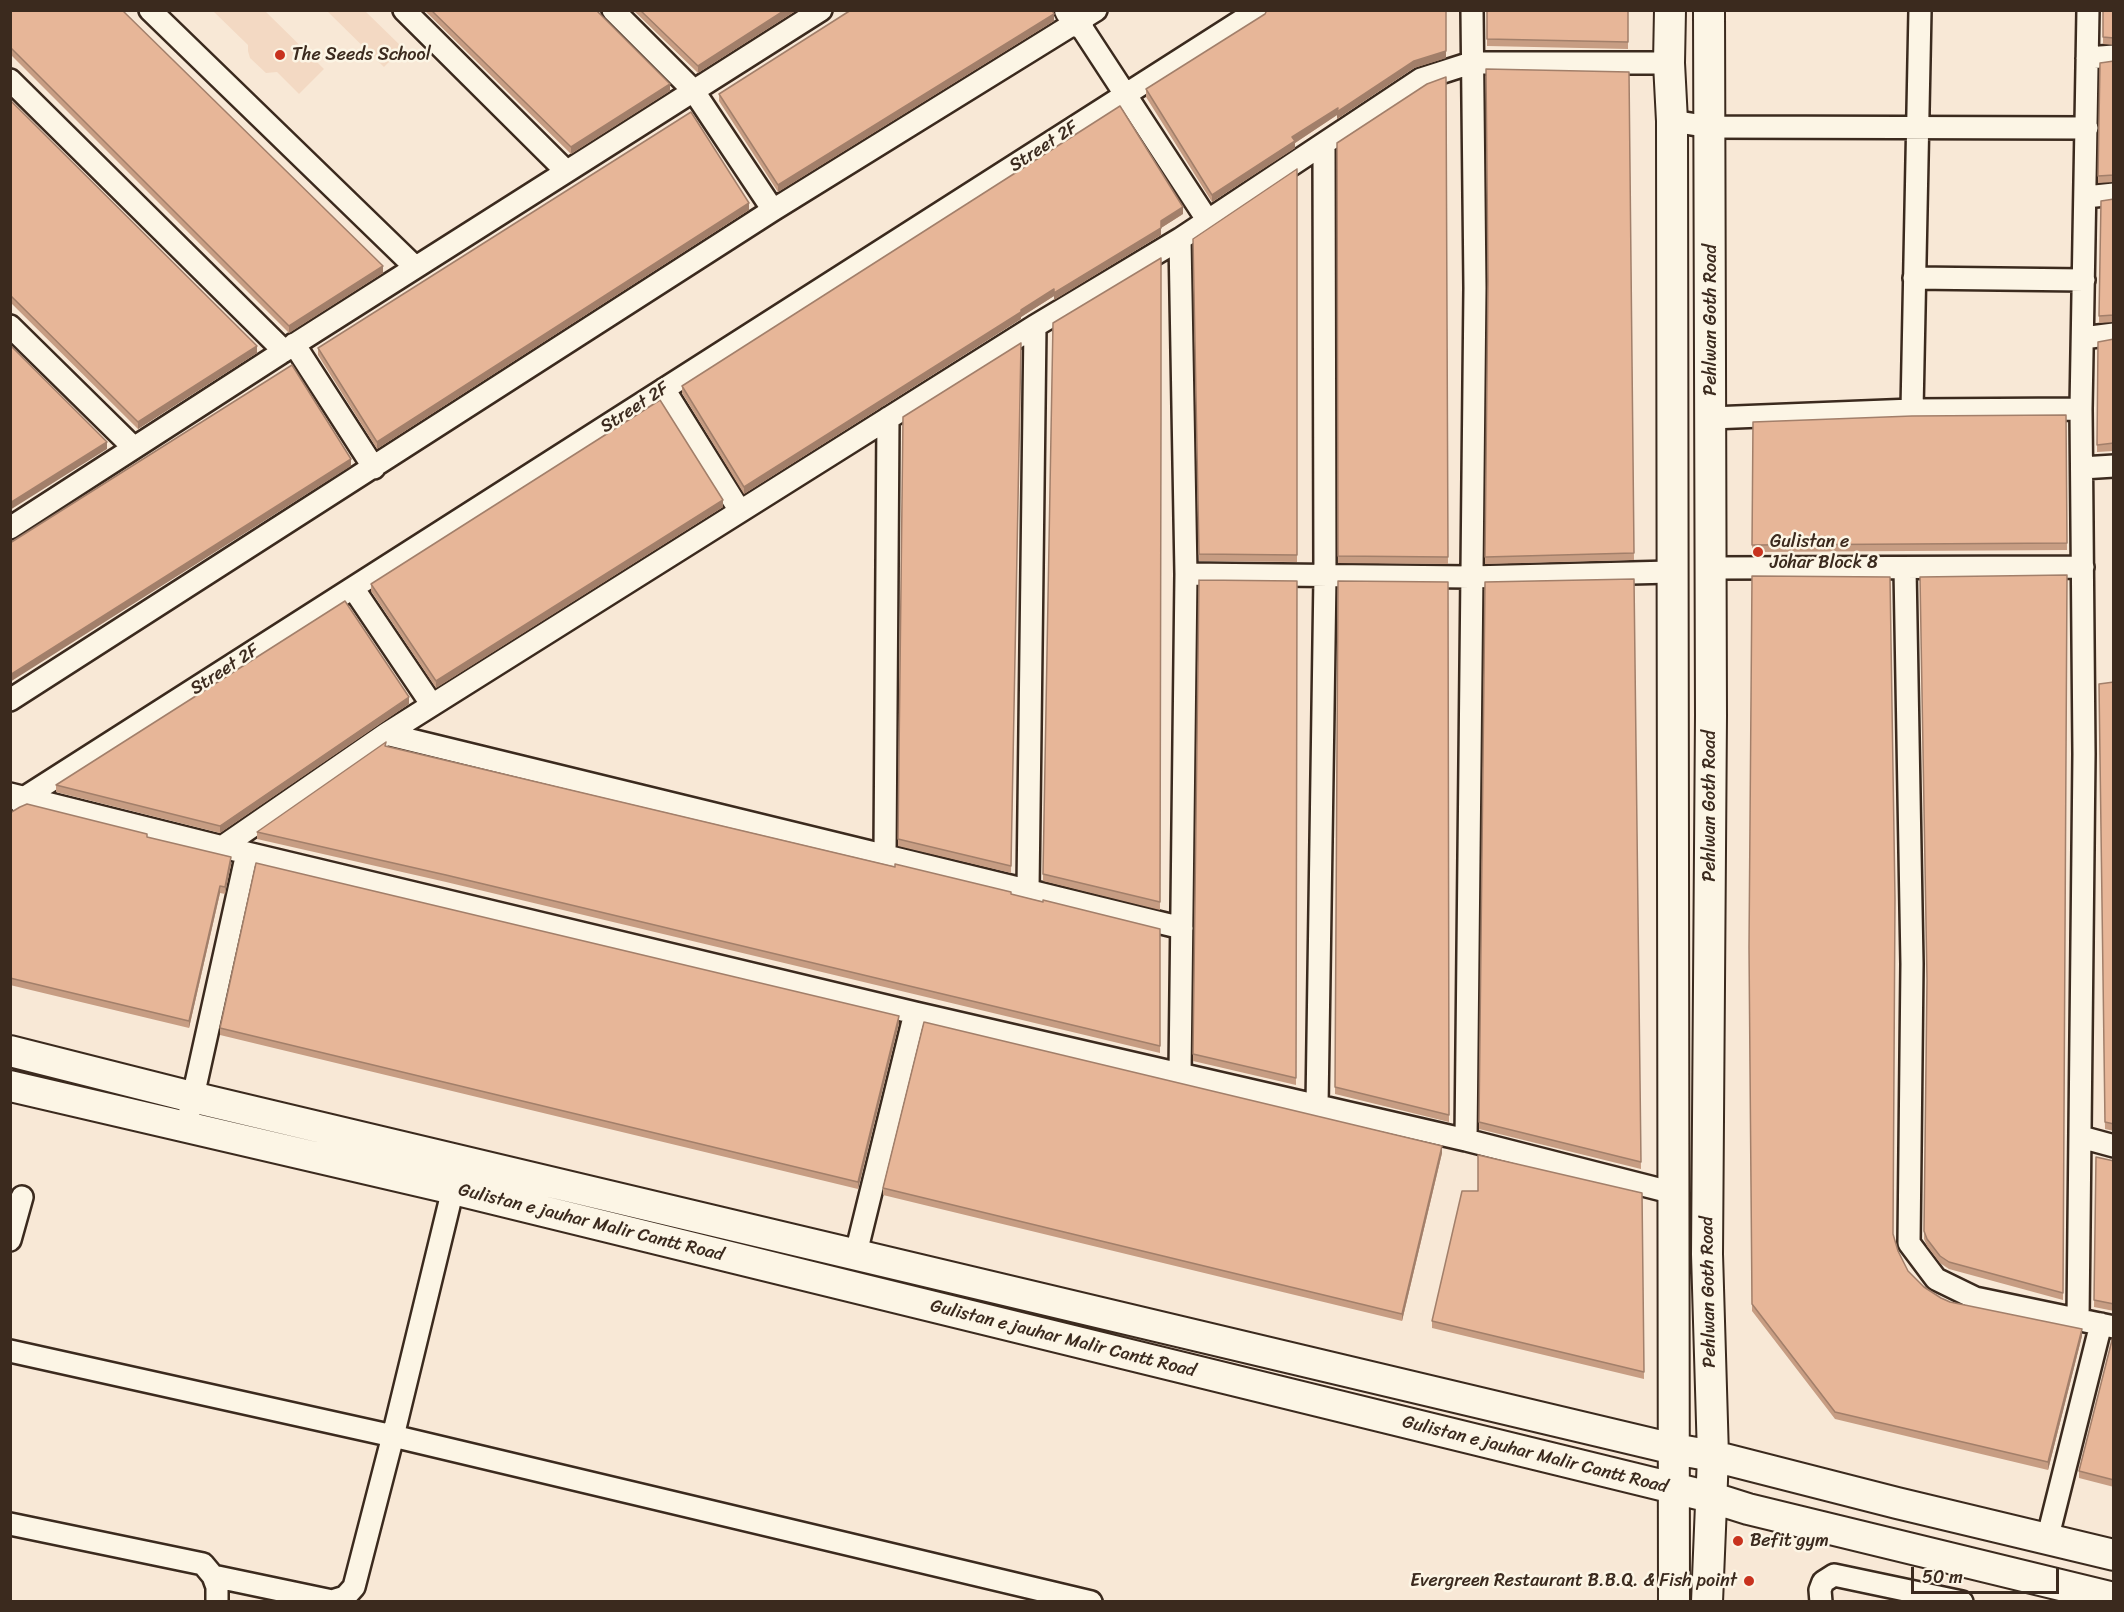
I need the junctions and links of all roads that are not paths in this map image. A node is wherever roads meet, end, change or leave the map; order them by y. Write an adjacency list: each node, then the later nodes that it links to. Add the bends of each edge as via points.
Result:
1 (150, 10): 30 (street)
2 (404, 10): 24 (street)
3 (613, 10): 17 (street)
4 (821, 10): 17 (street)
5 (1258, 10): 18 (street, Street 2F)
6 (1472, 10): 14 (street)
7 (1670, 10): 15 (main road, Pehlwan Goth Road)
8 (1709, 10): 20 (main road, Pehlwan Goth Road)
9 (1920, 10): 21 (street)
10 (2088, 10): 13 (street)
11 (1081, 14): 18 (street); 27 (street)
12 (2114, 56): 13 (street)
13 (2087, 58): 22 (street)
14 (1471, 63): 15 (street); 23 (street, via 1421,79); 55 (street, via 1474,288)
15 (1669, 63): 19 (main road, Pehlwan Goth Road)
16 (10, 80): 37 (street)
17 (693, 90): 24 (street); 27 (street)
18 (1126, 94): 28 (street); 38 (street, Street 2F)
19 (1672, 121): 20 (street); 52 (main road, Pehlwan Goth Road)
20 (1710, 127): 21 (street); 42 (main road, Pehlwan Goth Road)
21 (1918, 127): 22 (street); 31 (street)
22 (2087, 128): 26 (street)
23 (1324, 144): 28 (street); 54 (street)
24 (566, 171): 30 (street)
25 (2114, 194): 26 (street)
26 (2086, 197): 32 (street)
27 (773, 210): 45 (street)
28 (1208, 221): 29 (street)
29 (1180, 239): 34 (street); 53 (street)
30 (415, 267): 37 (street)
31 (1914, 278): 32 (street); 40 (street)
32 (2084, 280): 36 (street)
33 (10, 326): 43 (street)
34 (1035, 326): 41 (street); 64 (street)
35 (2114, 334): 36 (street)
36 (2083, 338): 39 (street)
37 (289, 347): 43 (street); 45 (street)
38 (664, 389): 47 (street); 56 (street, Street 2F)
39 (2081, 409): 40 (street); 46 (street)
40 (1912, 410): 42 (street)
41 (888, 418): 47 (street); 63 (street)
42 (1711, 418): 50 (main road, Pehlwan Goth Road)
43 (134, 448): 48 (street)
44 (2114, 466): 46 (street)
45 (374, 468): 57 (street)
46 (2082, 468): 49 (street)
47 (740, 511): 58 (street)
48 (10, 528)
49 (2083, 567): 51 (street); 73 (street)
50 (1711, 568): 51 (street); 86 (main road, Pehlwan Goth Road, via 1707,1254)
51 (1905, 568): 81 (street, via 1912,964 1909,1243 1936,1279 1976,1298)
52 (1671, 572): 55 (street); 77 (main road, Pehlwan Goth Road)
53 (1186, 574): 54 (street); 65 (street)
54 (1325, 576): 55 (street); 71 (street)
55 (1470, 577): 74 (street)
56 (353, 588): 58 (street); 60 (street, Street 2F)
57 (10, 700)
58 (432, 705): 59 (street)
59 (386, 734): 61 (street); 63 (street)
60 (15, 799): 61 (street)
61 (222, 847): 62 (street)
62 (247, 853): 66 (street); 70 (street)
63 (885, 854): 64 (street)
64 (1028, 889): 65 (street)
65 (1182, 928): 68 (street)
66 (915, 1013): 68 (street); 80 (street)
67 (10, 1052): 70 (main road, Gulistan e jauhar Malir Cantt Road)
68 (1180, 1074): 71 (street)
69 (10, 1086): 72 (main road, Gulistan e jauhar Malir Cantt Road)
70 (192, 1097): 72 (street); 80 (main road, Gulistan e jauhar Malir Cantt Road)
71 (1317, 1106): 74 (street)
72 (188, 1127): 76 (main road, Gulistan e jauhar Malir Cantt Road)
73 (2081, 1137): 75 (street); 81 (street)
74 (1466, 1140): 77 (street)
75 (2114, 1146)
76 (453, 1189): 84 (street); 87 (main road, Gulistan e jauhar Malir Cantt Road)
77 (1674, 1193): 85 (main road, Pehlwan Goth Road)
78 (22, 1197): 79 (street)
79 (10, 1240)
80 (856, 1253): 85 (main road, Gulistan e jauhar Malir Cantt Road)
81 (2078, 1319): 82 (street)
82 (2107, 1326): 90 (street)
83 (10, 1351): 84 (street)
84 (393, 1436): 92 (street, via 354,1587 345,1597 332,1601); 96 (street)
85 (1674, 1449): 86 (main road, Gulistan e jauhar Malir Cantt Road); 87 (main road, Pehlwan Goth Road)
86 (1713, 1456): 88 (main road, Pehlwan Goth Road); 90 (main road, Gulistan e jauhar Malir Cantt Road)
87 (1674, 1489): 88 (main road, Gulistan e jauhar Malir Cantt Road); 97 (main road, Pehlwan Goth Road)
88 (1710, 1497): 93 (main road, Gulistan e jauhar Malir Cantt Road); 98 (main road, Pehlwan Goth Road)
89 (10, 1524): 92 (street, via 202,1564)
90 (2047, 1540): 91 (main road, Gulistan e jauhar Malir Cantt Road)
91 (2114, 1555)
92 (213, 1576): 95 (street)
93 (2098, 1597)
94 (1928, 1598): 99 (street, via 1834,1575 1823,1582); 100 (street)
95 (217, 1602)
96 (1090, 1602)
97 (1674, 1602)
98 (1707, 1602)
99 (1821, 1602)
100 (1962, 1602)

